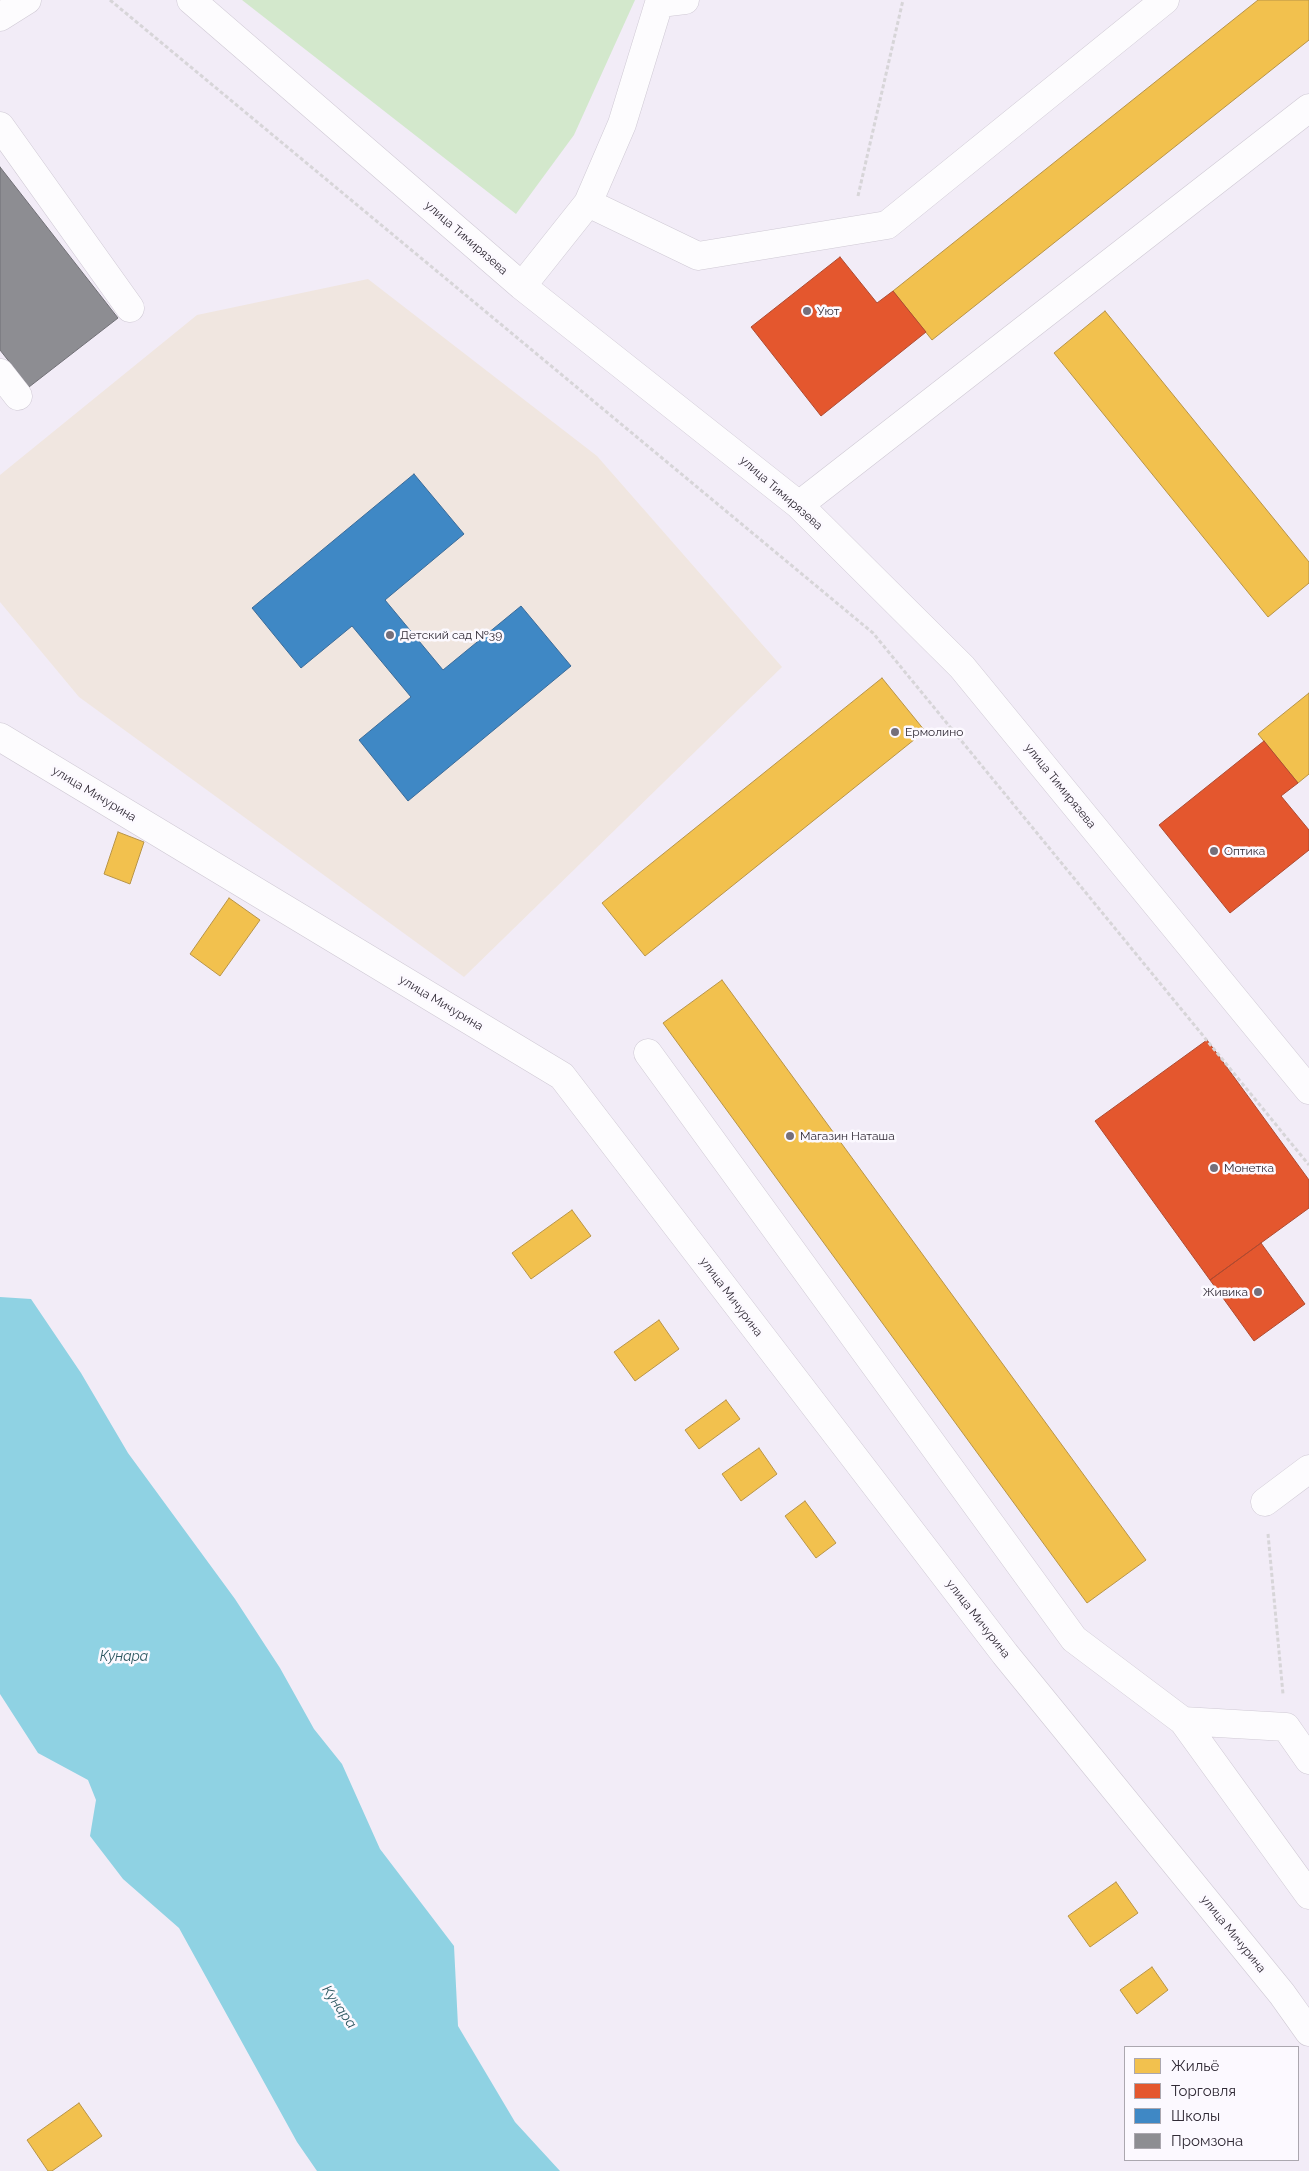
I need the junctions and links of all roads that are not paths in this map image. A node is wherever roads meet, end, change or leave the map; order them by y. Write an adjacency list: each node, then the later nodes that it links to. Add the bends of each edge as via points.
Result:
1 (27, 0): 5 (street)
2 (191, 0): 9 (street, улица Тимирязева)
3 (1165, 0): 8 (street, via 887,225 698,256)
4 (668, 1): 8 (street, via 622,124)
5 (0, 17)
6 (1309, 108): 13 (street)
7 (0, 126): 10 (street)
8 (588, 203): 9 (street)
9 (522, 286): 13 (street, улица Тимирязева)
10 (130, 308)
11 (0, 373): 12 (street)
12 (18, 396)
13 (799, 506): 16 (street, улица Тимирязева, via 962,667)
14 (0, 737): 22 (street, улица Мичурина, via 562,1076 1005,1654 1282,1994)
15 (648, 1053): 19 (street, via 1074,1639)
16 (1309, 1090)
17 (1309, 1469): 18 (street)
18 (1264, 1502)
19 (1183, 1721): 20 (street, via 1286,1728); 21 (street)
20 (1309, 1760)
21 (1309, 1895)
22 (1309, 2032)

